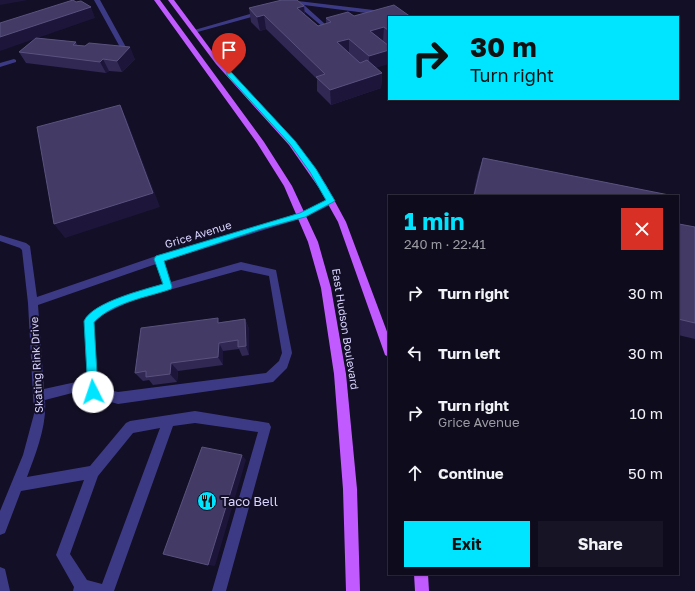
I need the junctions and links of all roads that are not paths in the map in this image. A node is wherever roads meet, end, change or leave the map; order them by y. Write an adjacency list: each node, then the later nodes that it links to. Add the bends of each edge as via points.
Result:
1 (97, 0): 12 (street)
2 (156, 0): 16 (main road, East Hudson Boulevard, via 260,142)
3 (171, 0): 11 (main road, East Hudson Boulevard)
4 (298, 3): 5 (street); 7 (street); 10 (street, via 324,26)
5 (283, 7)
6 (268, 11): 11 (street)
7 (372, 12): 8 (street); 9 (street)
8 (387, 14)
9 (358, 16)
10 (327, 25)
11 (194, 31): 15 (main road, East Hudson Boulevard, via 218,62 292,143)
12 (124, 49)
13 (14, 61): 14 (street)
14 (0, 65)
15 (331, 201): 16 (street, Grice Avenue); 21 (main road, East Hudson Boulevard, via 342,222)
16 (303, 215): 18 (street, Grice Avenue); 35 (main road, East Hudson Boulevard, via 325,282 340,374 350,489)
17 (0, 238): 20 (street, Skating Rink Drive, via 23,245 27,249)
18 (159, 259): 19 (street); 20 (street, Grice Avenue)
19 (168, 287): 22 (street, via 131,297 98,312 89,321); 22 (street, via 241,266 273,273 287,353 282,364 269,378 118,398)
20 (33, 303): 23 (street, Skating Rink Drive)
21 (388, 349)
22 (93, 392): 23 (street, via 76,387)
23 (39, 396): 26 (street, Skating Rink Drive, via 40,414 29,455)
24 (169, 421): 25 (street, via 130,427); 33 (street); 34 (street, via 195,417 265,427)
25 (93, 472): 26 (street); 30 (street, via 64,555)
26 (17, 484): 27 (street, Skating Rink Drive)
27 (0, 528)
28 (0, 574): 31 (street)
29 (421, 575): 36 (main road)
30 (81, 589): 32 (street)
31 (3, 591)
32 (101, 591)
33 (107, 591)
34 (219, 591)
35 (353, 591)
36 (422, 591)

